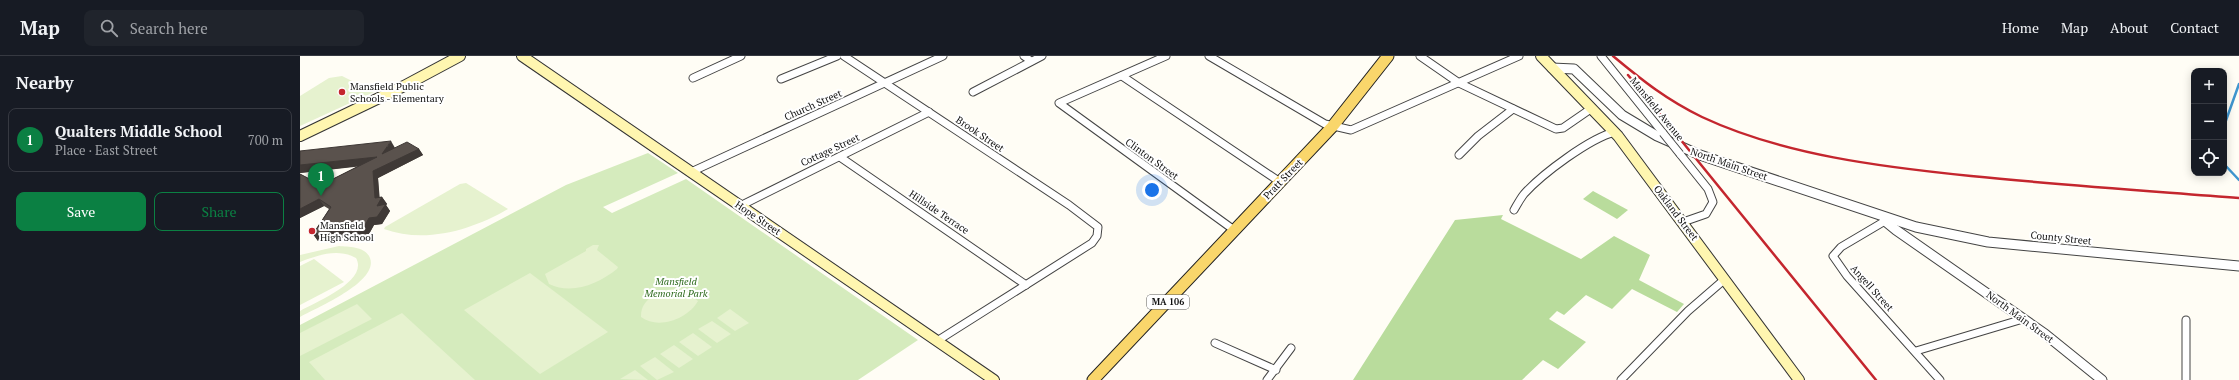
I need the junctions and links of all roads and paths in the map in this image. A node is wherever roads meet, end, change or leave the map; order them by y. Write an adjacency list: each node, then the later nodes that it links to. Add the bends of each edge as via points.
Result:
1 (460, 56): 29 (main road)
2 (522, 56): 32 (main road, Hope Street)
3 (741, 56): 19 (street)
4 (837, 56): 20 (street)
5 (844, 56): 21 (street, Brook Street)
6 (943, 56): 21 (street, Church Street)
7 (1024, 56): 16 (street)
8 (1042, 56): 16 (street)
9 (1166, 56): 18 (street)
10 (1209, 56): 27 (street)
11 (1388, 56): 27 (main road, MA 106)
12 (1420, 56): 22 (street)
13 (1519, 56): 22 (street)
14 (1540, 56): 17 (main road, Oakland Street)
15 (1601, 56): 37 (street, Mansfield Avenue, bridge, via 1708,189 1713,202 1711,210 1702,218)
16 (1031, 61): 23 (street)
17 (1552, 68): 24 (main road, Oakland Street); 36 (street, North Main Street, via 1574,69 1622,115 1656,136 1700,155)
18 (1122, 76): 33 (street); 38 (street, Clinton Street, via 1059,104)
19 (693, 78)
20 (781, 79)
21 (885, 83): 26 (street, Brook Street); 32 (street, Church Street)
22 (1459, 83): 25 (street); 27 (street, via 1354,130)
23 (973, 92)
24 (1592, 108): 25 (street, via 1559,130); 28 (main road, Oakland Street)
25 (1513, 109): 30 (street, via 1484,131)
26 (929, 112): 31 (street, Cottage Street); 43 (street, Brook Street, via 1087,217 1098,227 1098,233 1092,243)
27 (1332, 127): 33 (main road, Pratt Street / MA 106)
28 (1615, 132): 35 (street, via 1589,143 1539,180 1523,195); 37 (main road, Oakland Street)
29 (300, 136)
30 (1459, 155)
31 (840, 157): 34 (street, Cottage Street); 43 (street, Hillside Terrace)
32 (691, 172): 34 (main road, Hope Street)
33 (1280, 182): 38 (main road, Pratt Street / MA 106)
34 (740, 206): 46 (main road, Hope Street)
35 (1514, 210)
36 (1885, 219): 39 (street, County Street); 40 (street, North Main Street); 49 (street, Angell Street, via 1836,251 1833,256 1847,276)
37 (1683, 222): 42 (main road, Oakland Street)
38 (1234, 230): 52 (main road, Pratt Street / MA 106)
39 (1931, 231): 40 (street, via 1915,237); 41 (street, County Street, via 1988,242)
40 (1916, 244): 44 (street, North Main Street)
41 (2239, 266)
42 (1725, 279): 54 (street, via 1688,311); 55 (main road, Oakland Street)
43 (1026, 285): 46 (street)
44 (2023, 319): 49 (street); 57 (street, North Main Street)
45 (2186, 320): 58 (street)
46 (937, 341): 51 (main road, Hope Street)
47 (1215, 343): 50 (street)
48 (1291, 348): 50 (street)
49 (1916, 351): 56 (street, Angell Street)
50 (1276, 370): 53 (street)
51 (994, 380)
52 (1093, 380)
53 (1267, 380)
54 (1621, 380)
55 (1799, 380)
56 (1940, 380)
57 (2102, 380)
58 (2186, 380)

